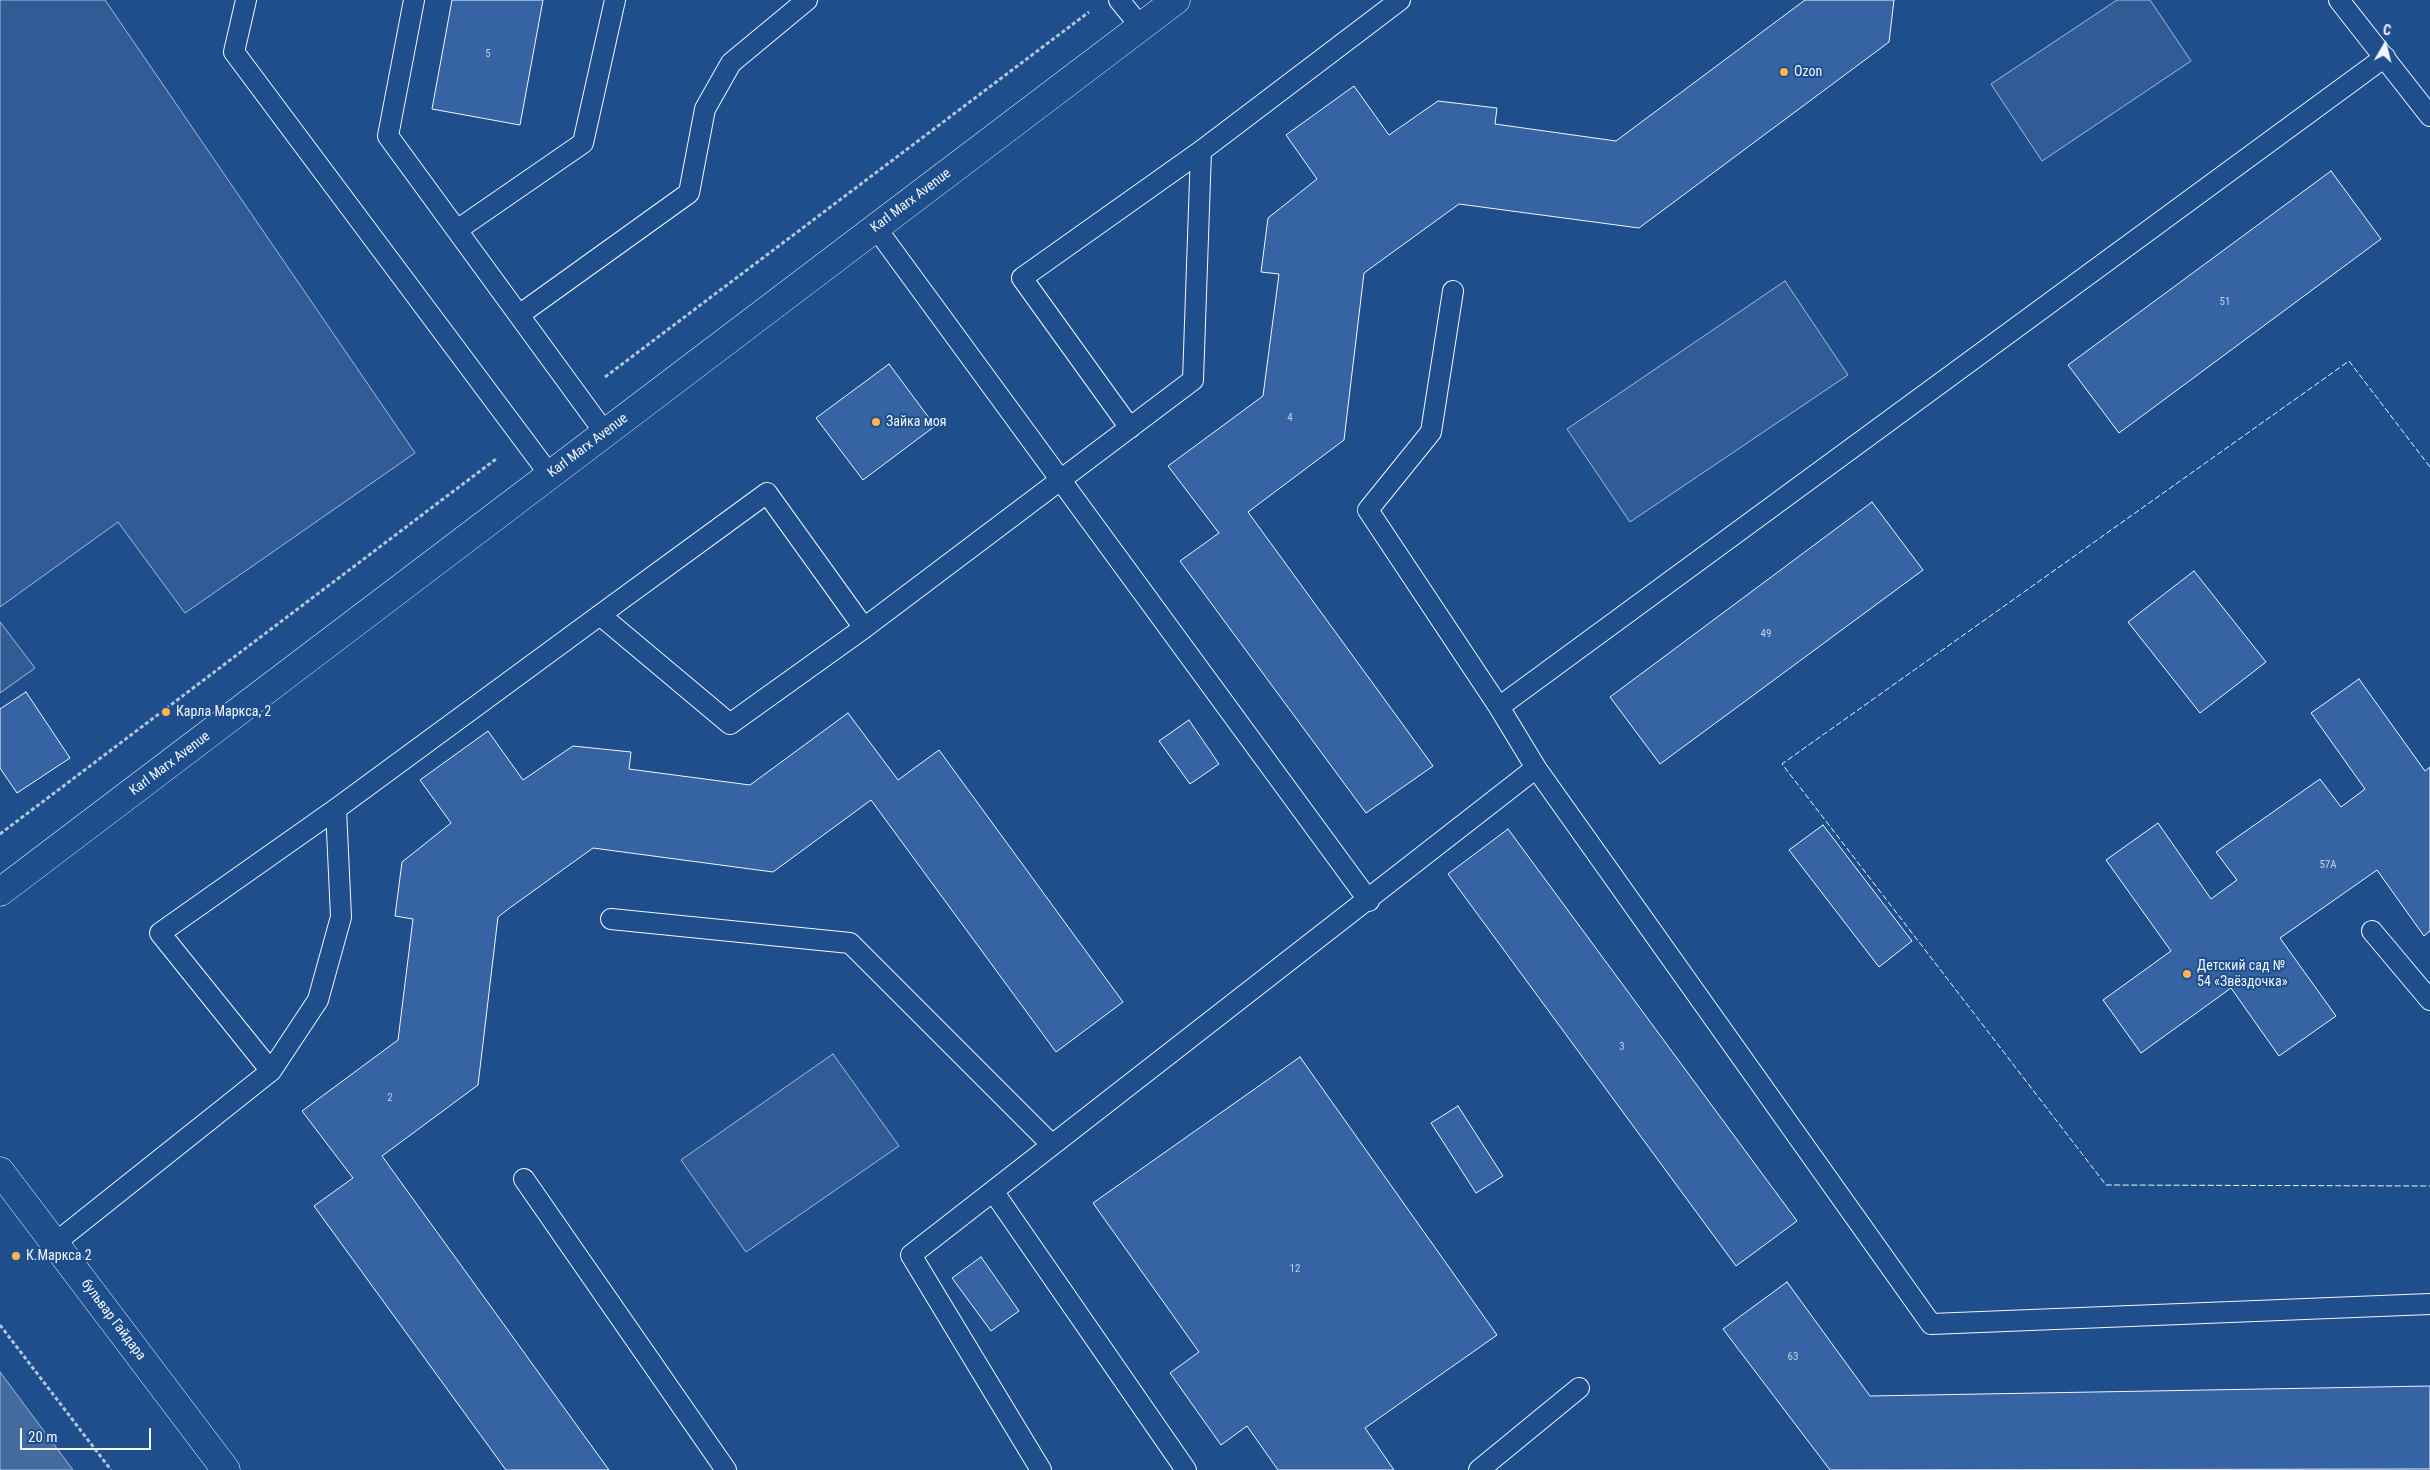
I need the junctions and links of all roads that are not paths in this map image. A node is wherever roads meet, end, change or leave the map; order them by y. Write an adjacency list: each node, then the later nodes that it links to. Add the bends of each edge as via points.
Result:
1 (246, 0): 19 (lane, via 234,52)
2 (414, 0): 14 (lane, via 388,136)
3 (615, 0): 14 (lane, via 584,143)
4 (807, 0): 16 (lane, via 731,63 705,109 689,194)
5 (1119, 0): 9 (lane)
6 (1176, 0): 9 (street, Karl Marx Avenue)
7 (1400, 0): 12 (lane)
8 (2339, 0): 10 (lane)
9 (1141, 27): 13 (street, Karl Marx Avenue)
10 (2385, 57): 11 (lane); 23 (lane)
11 (2430, 116)
12 (1201, 151): 17 (lane, via 1193,380); 17 (lane, via 1022,278)
13 (876, 228): 18 (street, Karl Marx Avenue); 20 (lane)
14 (457, 230): 16 (lane)
15 (1453, 291): 23 (lane, via 1431,432 1368,510)
16 (519, 315): 18 (lane)
17 (1130, 428): 20 (lane)
18 (605, 433): 19 (street, Karl Marx Avenue)
19 (550, 475): 26 (street, Karl Marx Avenue)
20 (1061, 481): 22 (lane); 27 (lane)
21 (600, 615): 22 (lane, via 730,724); 22 (lane, via 766,493); 25 (lane)
22 (864, 628)
23 (1499, 707): 24 (lane)
24 (1536, 768): 27 (lane); 37 (lane, via 1931,1324)
25 (336, 809): 31 (lane, via 342,918 318,1000); 31 (lane, via 160,933)
26 (0, 892)
27 (1369, 901): 32 (lane)
28 (611, 919): 32 (lane, via 850,943)
29 (2372, 931): 30 (lane)
30 (2430, 1000)
31 (270, 1071): 36 (lane)
32 (1052, 1145): 35 (lane)
33 (0, 1170): 36 (street, бульвар Гайдара)
34 (524, 1179): 40 (lane)
35 (993, 1191): 41 (lane, via 911,1255); 42 (lane)
36 (55, 1243): 39 (street, бульвар Гайдара)
37 (2430, 1304)
38 (1579, 1388): 43 (lane)
39 (226, 1470)
40 (726, 1470)
41 (1041, 1470)
42 (1186, 1470)
43 (1479, 1470)

